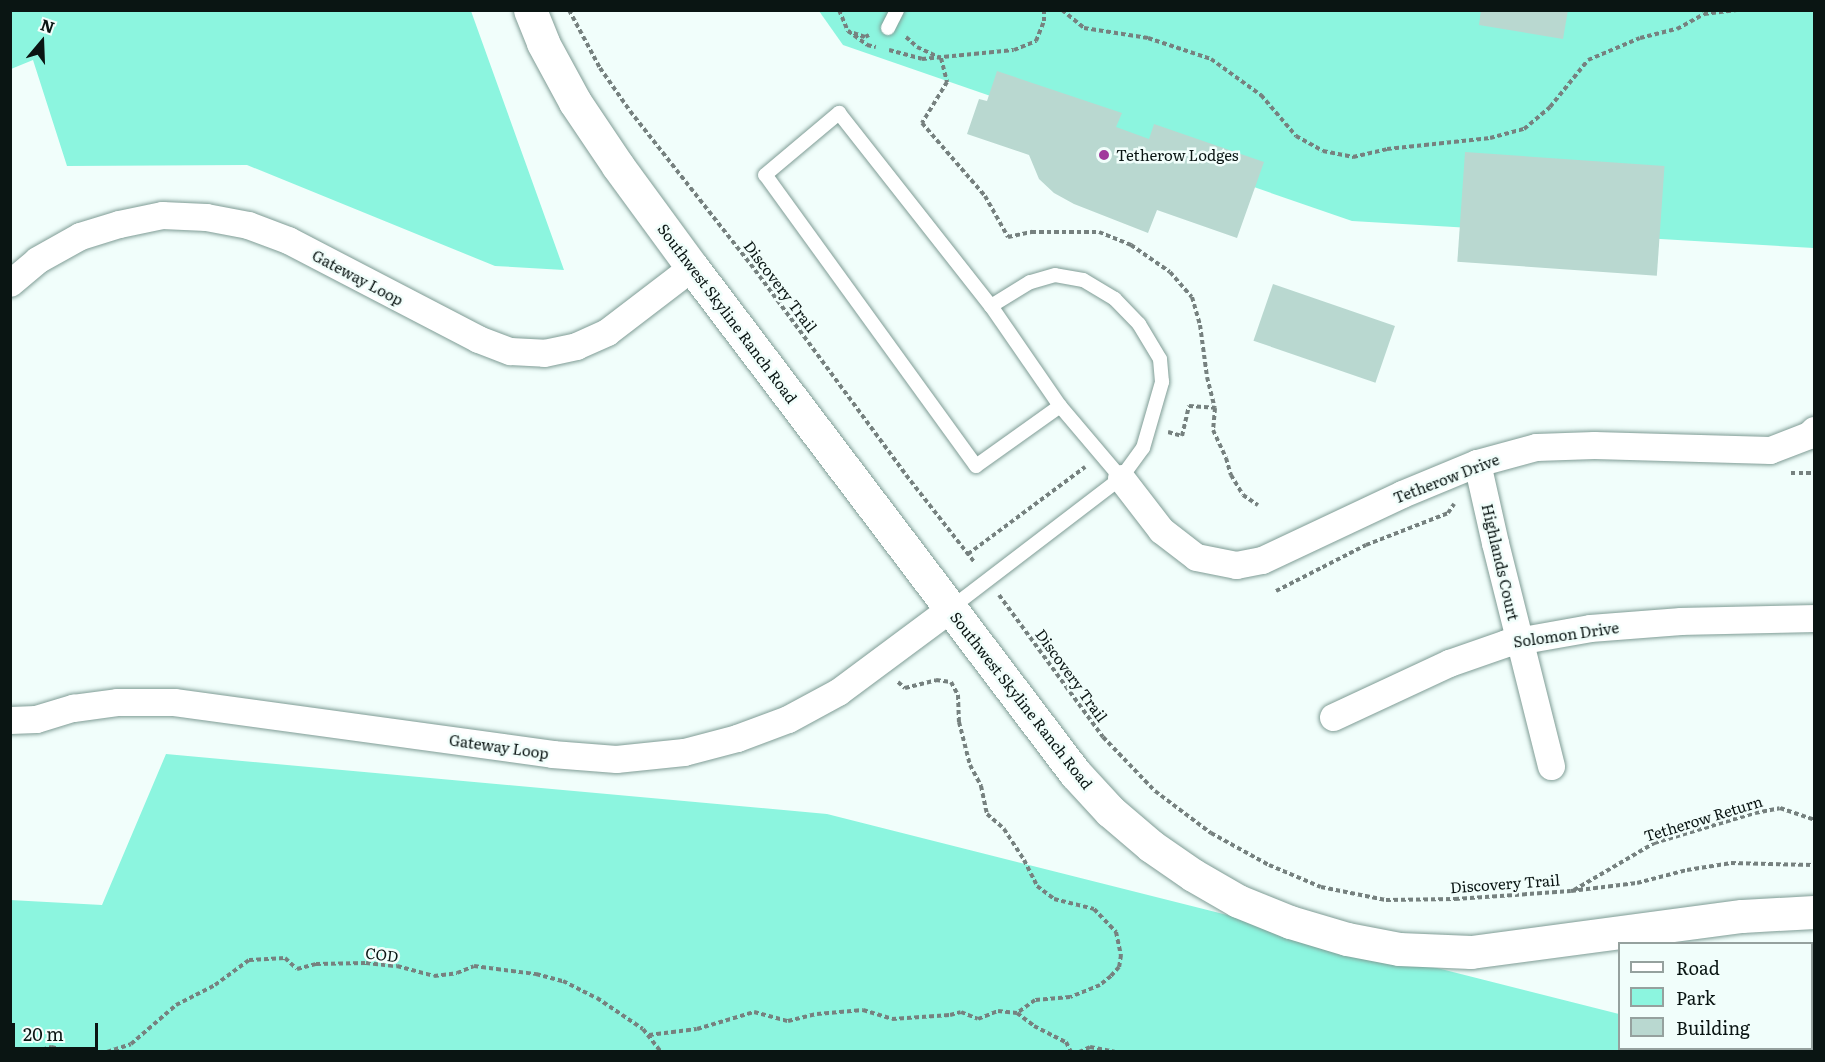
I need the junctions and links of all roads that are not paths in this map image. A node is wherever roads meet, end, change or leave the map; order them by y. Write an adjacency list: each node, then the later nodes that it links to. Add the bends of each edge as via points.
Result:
1 (531, 10): 4 (street, Southwest Skyline Ranch Road, via 543,43 575,102)
2 (897, 10): 3 (lane)
3 (888, 28)
4 (692, 267): 5 (street, Gateway Loop, via 607,332 576,346 544,352 510,351 478,339 288,240 248,225 206,217 162,215 80,236 37,260); 11 (street, Southwest Skyline Ranch Road)
5 (10, 283)
6 (991, 306): 7 (lane); 7 (lane, via 839,113 765,175 976,466); 10 (lane, via 1030,282 1055,275 1083,280 1115,299 1139,324 1160,359 1162,382 1143,448)
7 (1060, 406): 10 (lane)
8 (1815, 430): 9 (street, Tetherow Drive, via 1770,450 1536,447)
9 (1477, 463): 10 (street, Tetherow Drive, via 1262,560 1236,565 1196,557 1161,530); 13 (street, Highlands Court)
10 (1121, 478): 11 (lane)
11 (951, 608): 15 (street, Gateway Loop, via 838,692 737,738 684,752 616,759 552,754 174,702 117,702 73,708 36,719); 17 (street, Southwest Skyline Ranch Road, via 1075,773 1110,811 1193,875 1238,901 1290,922 1399,949 1471,952 1742,916)
12 (1815, 618): 13 (street, Solomon Drive, via 1681,621 1590,628)
13 (1520, 640): 14 (street, Solomon Drive, via 1449,663); 16 (street, Highlands Court)
14 (1333, 717)
15 (10, 720)
16 (1551, 766)
17 (1815, 912)

